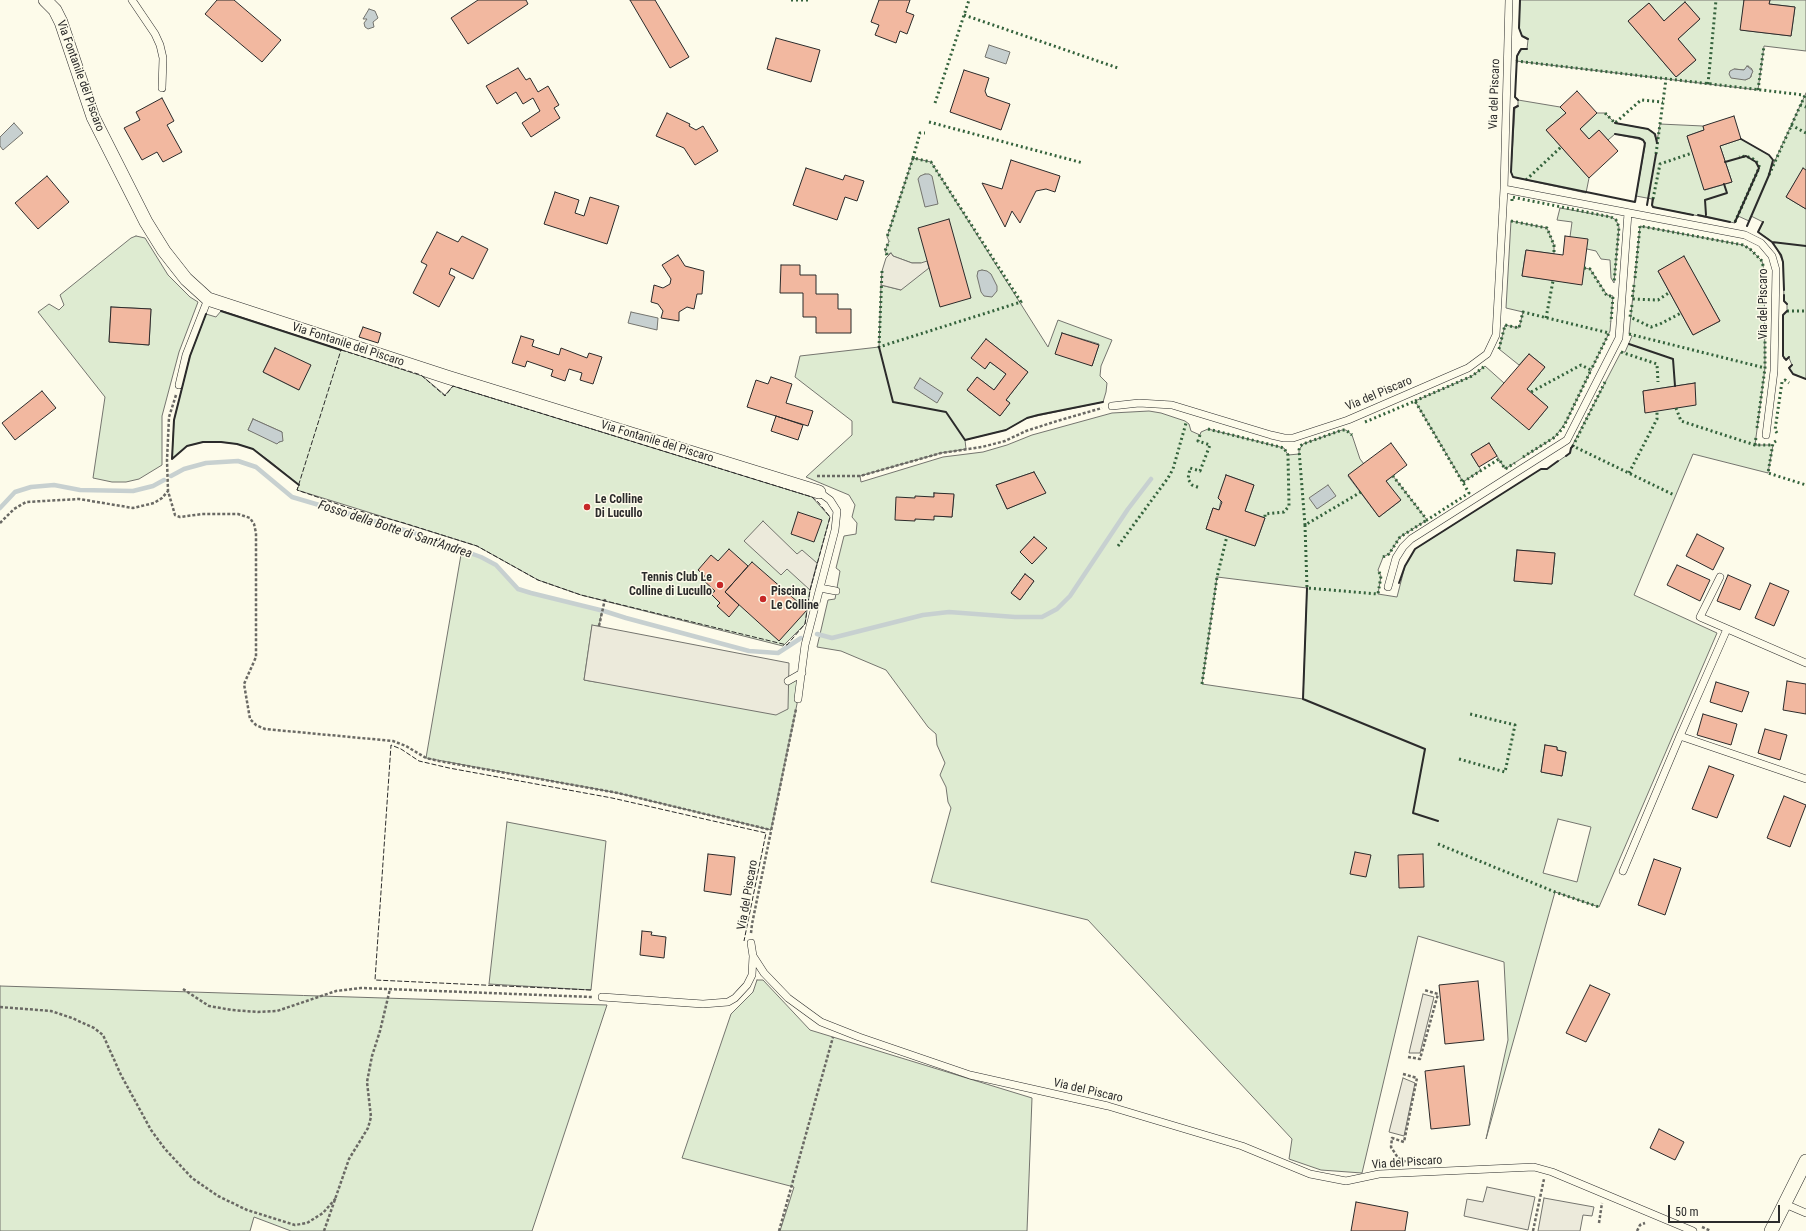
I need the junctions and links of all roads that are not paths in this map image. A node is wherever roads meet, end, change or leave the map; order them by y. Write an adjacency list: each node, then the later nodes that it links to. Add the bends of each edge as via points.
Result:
1 (45, 0): 7 (street, Via Fontanile del Piscaro, via 61,22 97,127 146,222 186,280)
2 (132, 0): 4 (lane, via 160,45 163,58)
3 (1509, 0): 5 (lane, Via del Piscaro)
4 (162, 88)
5 (1504, 189): 6 (lane, Via del Piscaro); 9 (lane, Via del Piscaro, via 1496,334 1487,354 1468,368 1348,420 1293,438 1271,435 1172,405 1139,403)
6 (1628, 212): 10 (lane, Via del Piscaro, via 1745,235 1761,244 1772,256 1776,270 1774,371); 13 (lane, via 1619,338 1567,440 1411,539 1396,558)
7 (208, 299): 8 (lane, via 186,355); 11 (street, Via Fontanile del Piscaro, via 447,377)
8 (179, 384)
9 (1112, 406)
10 (1766, 435)
11 (818, 492): 14 (lane, via 830,500 837,511 835,530)
12 (1720, 576): 16 (lane, via 1700,617)
13 (1388, 587)
14 (820, 588): 15 (lane); 18 (lane, via 805,645)
15 (836, 591)
16 (1727, 629): 17 (lane); 21 (lane)
17 (1806, 663)
18 (802, 673): 19 (lane); 20 (lane)
19 (788, 681)
20 (798, 699)
21 (1680, 736): 22 (lane); 23 (lane)
22 (1806, 779)
23 (1624, 871)
24 (751, 943): 25 (lane, Via del Piscaro)
25 (753, 956): 26 (lane, via 752,975 747,985 728,1002 704,1004); 30 (lane, Via del Piscaro, via 764,973 788,998 821,1022 970,1075 1108,1106 1242,1146 1310,1174 1346,1181 1379,1174 1534,1167 1552,1172)
26 (602, 997)
27 (1806, 1161): 28 (street)
28 (1785, 1204): 29 (lane); 31 (street)
29 (1806, 1214)
30 (1693, 1231)
31 (1772, 1231)

